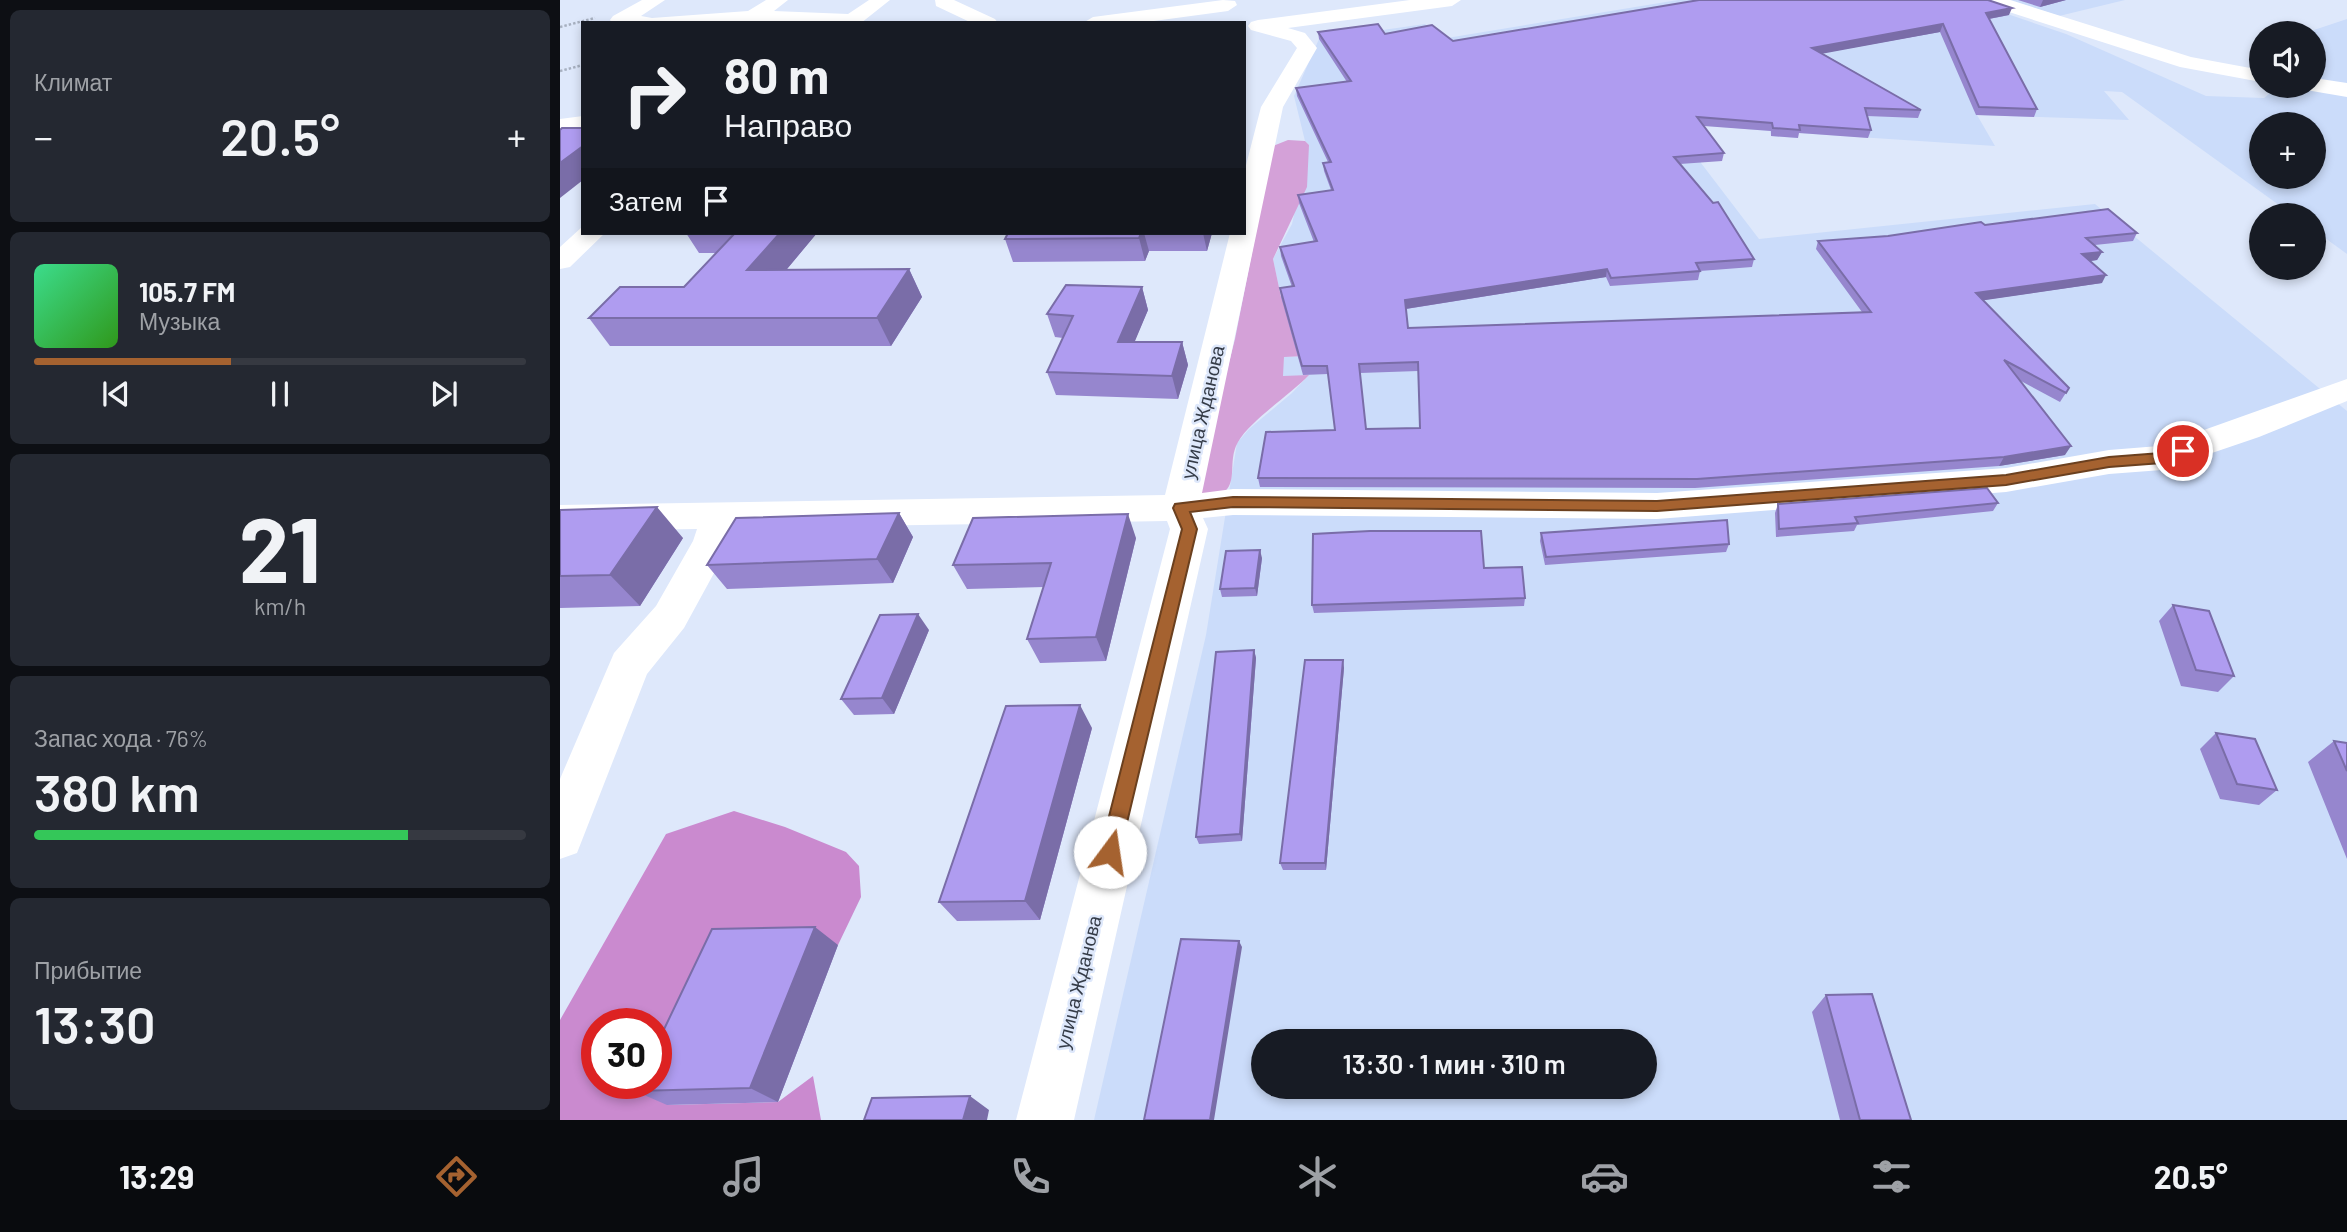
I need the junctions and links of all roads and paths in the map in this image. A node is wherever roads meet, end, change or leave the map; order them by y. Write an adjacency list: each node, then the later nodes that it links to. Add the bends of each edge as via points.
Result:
1 (656, 0): 9 (street)
2 (779, 0): 8 (street)
3 (881, 0): 12 (street)
4 (945, 0): 13 (street)
5 (1452, 0): 16 (street)
6 (1991, 0): 20 (street, via 2187,62)
7 (1227, 3): 14 (street); 15 (street)
8 (754, 16): 11 (street); 12 (street)
9 (620, 19): 10 (street); 17 (path, via 590,18)
10 (636, 21)
11 (682, 21)
12 (850, 21)
13 (984, 21)
14 (1106, 21)
15 (1242, 21)
16 (1246, 26): 23 (street, улица Жданова, via 1298,37 1307,48 1272,107)
17 (560, 27)
18 (581, 66): 19 (path)
19 (560, 71)
20 (2249, 74)
21 (2326, 87): 22 (street)
22 (2347, 90)
23 (1246, 221)
24 (590, 235): 26 (street)
25 (1243, 235): 28 (street, улица Жданова)
26 (560, 261)
27 (2347, 389): 28 (street, via 2162,458 2006,480 1657,506 1233,502)
28 (1180, 508): 29 (street); 32 (street, улица Жданова, via 1189,529)
29 (720, 515): 30 (street); 31 (street, via 712,542 670,617 629,665)
30 (560, 518)
31 (560, 837)
32 (1045, 1120)

